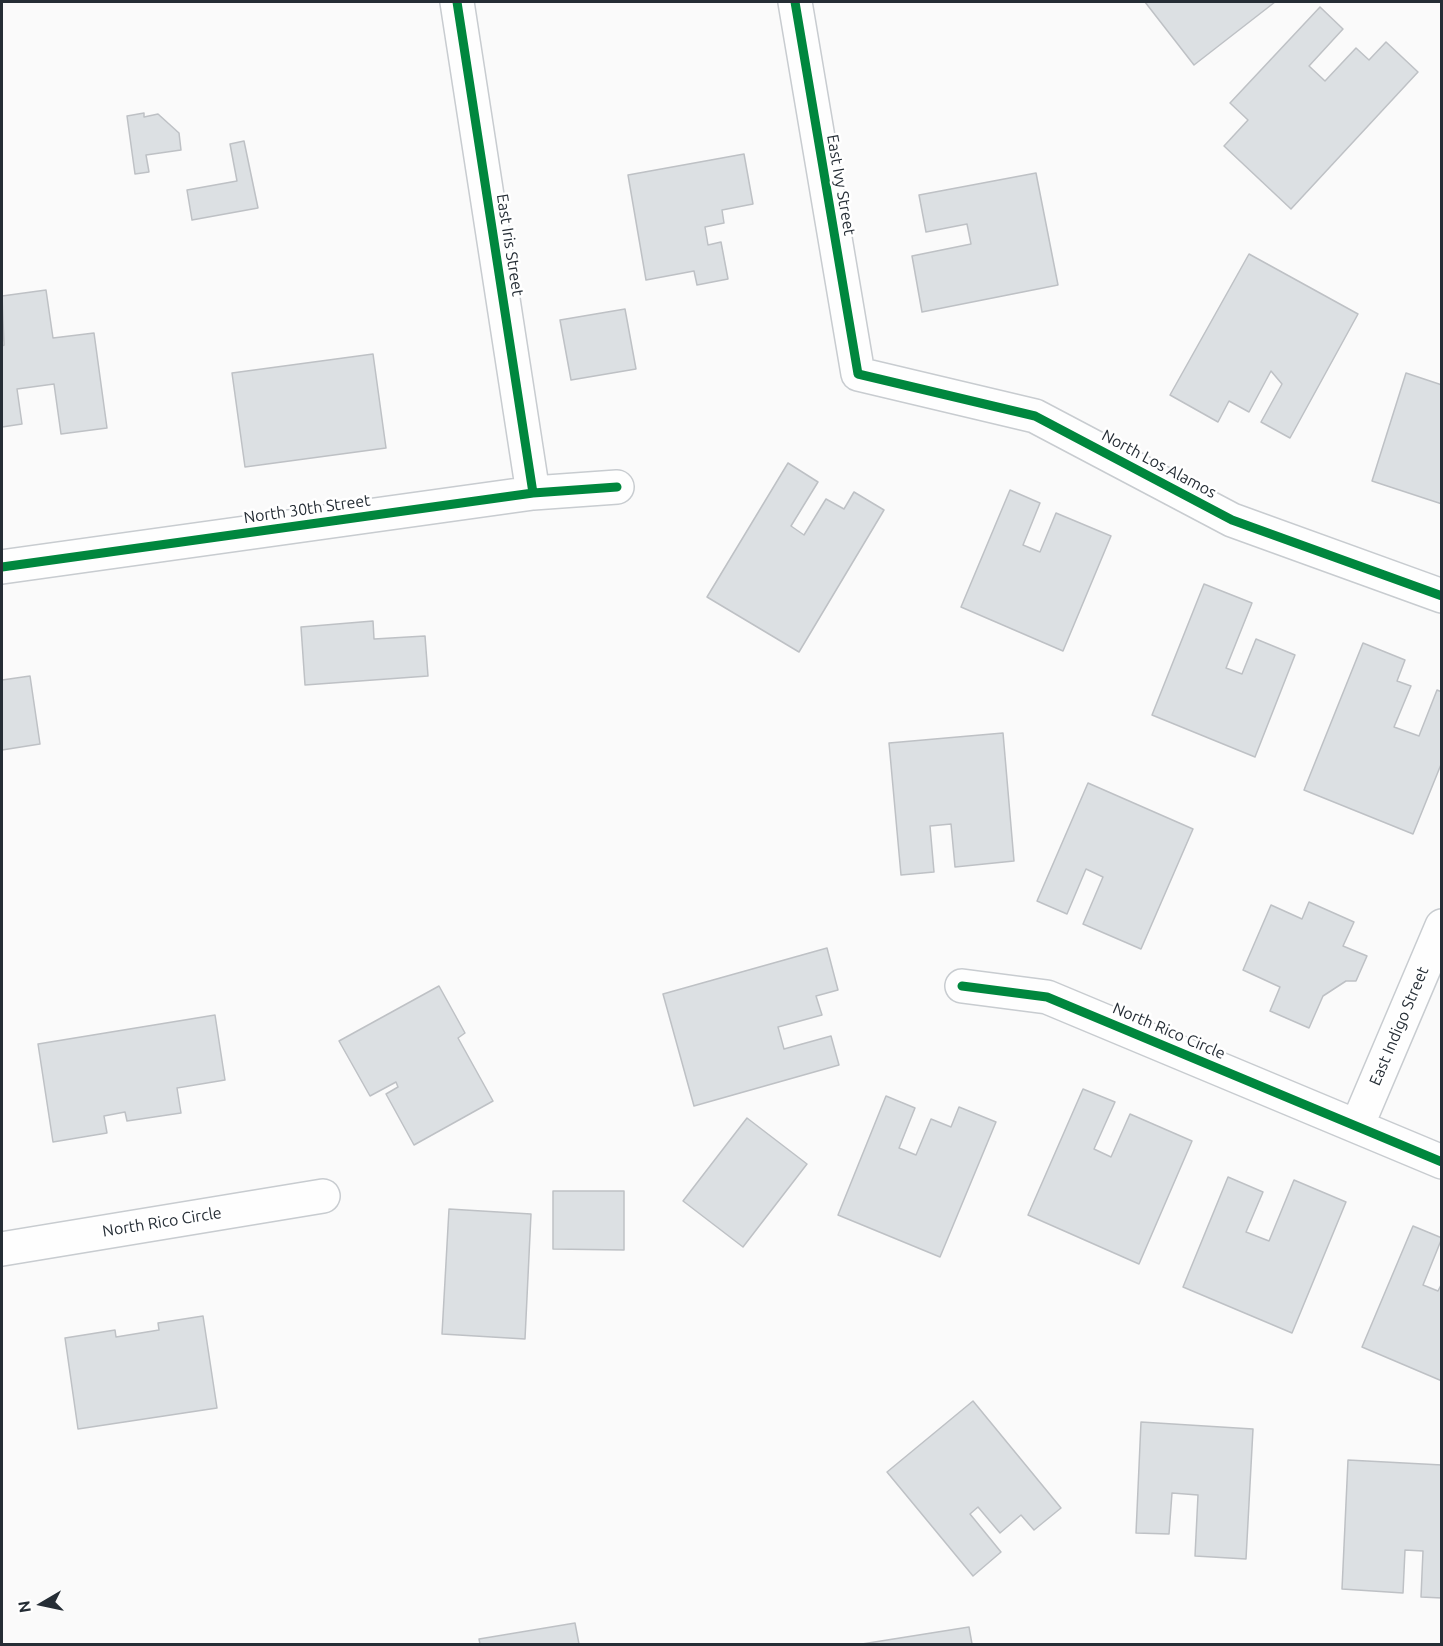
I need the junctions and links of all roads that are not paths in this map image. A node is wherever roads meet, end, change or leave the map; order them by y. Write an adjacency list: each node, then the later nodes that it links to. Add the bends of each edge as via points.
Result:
1 (457, 2): 5 (street, East Iris Street)
2 (795, 2): 3 (street, East Ivy Street)
3 (858, 374): 7 (street, North Los Alamos, via 1035,416 1232,520)
4 (617, 487): 5 (street, North 30th Street)
5 (532, 493): 6 (street, North 30th Street)
6 (2, 567)
7 (1442, 596)
8 (1442, 926): 10 (street, East Indigo Street)
9 (962, 986): 10 (street, North Rico Circle, via 1047,997)
10 (1357, 1126): 11 (street, North Rico Circle)
11 (1442, 1162)
12 (323, 1196): 13 (street, North Rico Circle)
13 (2, 1249)

